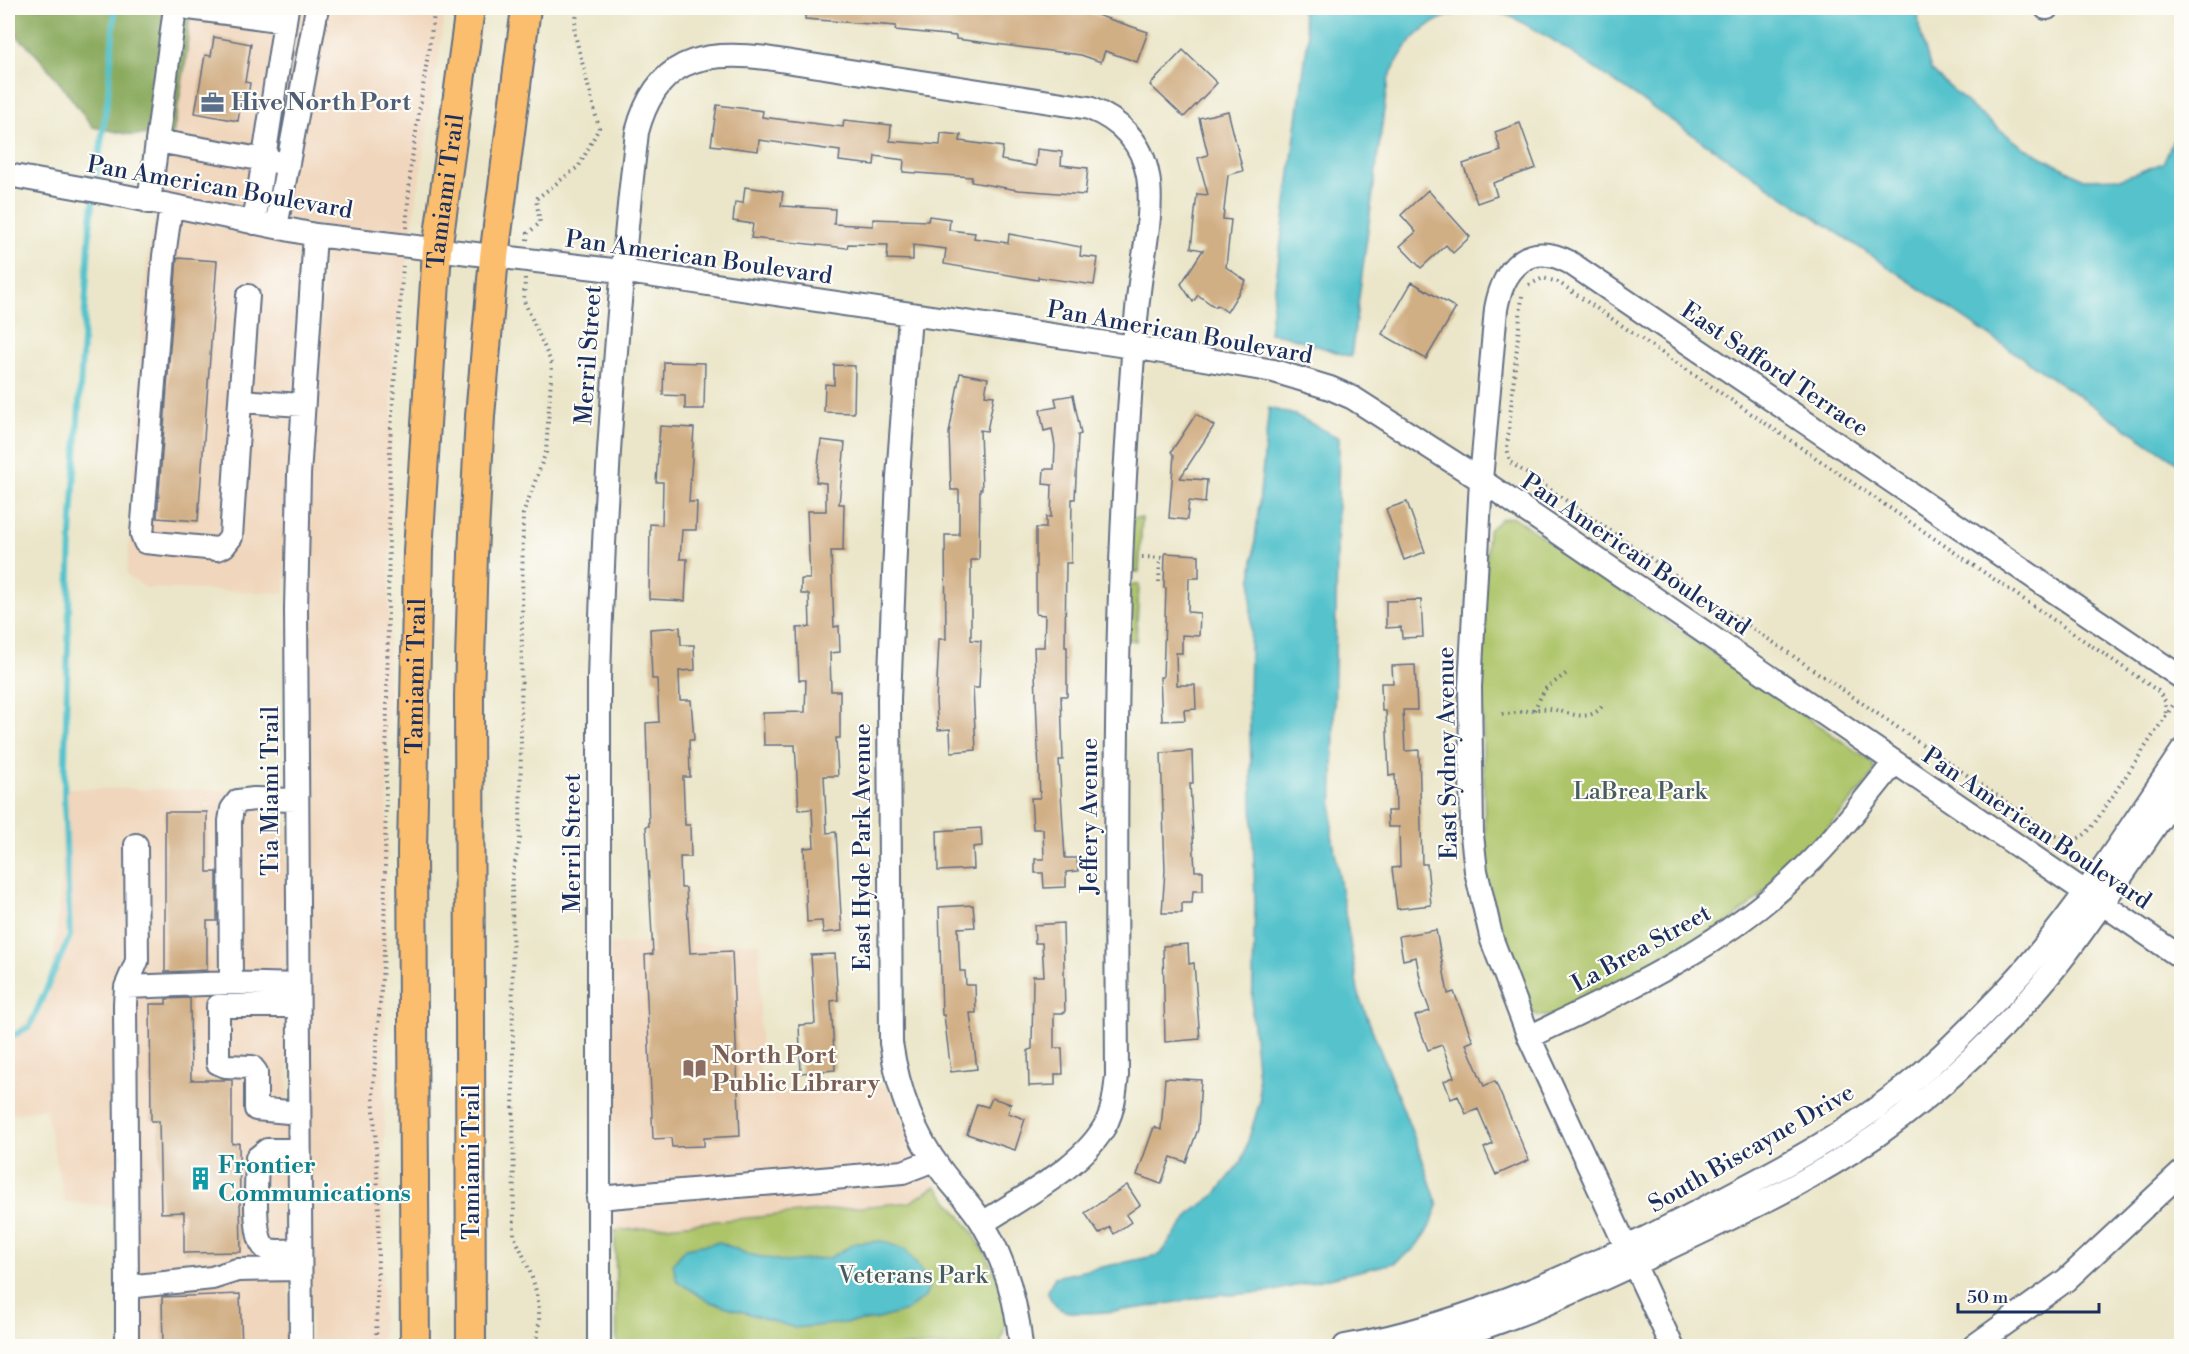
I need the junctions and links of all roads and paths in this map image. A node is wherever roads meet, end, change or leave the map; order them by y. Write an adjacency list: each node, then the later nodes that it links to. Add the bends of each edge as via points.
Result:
1 (175, 8): 10 (street)
2 (189, 8): 7 (street)
3 (317, 8): 9 (street)
4 (470, 8): 18 (main road, Tamiami Trail)
5 (526, 8): 19 (main road, Tamiami Trail)
6 (578, 8): 20 (path, via 574,31 598,129 579,166 536,199 540,223 528,233)
7 (286, 14): 8 (street)
8 (279, 61): 9 (street); 11 (street)
9 (306, 67): 12 (street)
10 (157, 141): 11 (street); 14 (street)
11 (263, 159): 12 (street); 16 (street)
12 (288, 163): 16 (street)
13 (8, 175): 14 (street, Pan American Boulevard)
14 (149, 202): 15 (street, Pan American Boulevard)
15 (171, 206): 16 (street, Pan American Boulevard); 25 (street, via 142,534 145,542 217,549 231,537)
16 (265, 225): 17 (street, Pan American Boulevard)
17 (315, 236): 18 (street, Pan American Boulevard); 26 (street, Tia Miami Trail)
18 (437, 250): 19 (street, Pan American Boulevard); 59 (main road, Tamiami Trail, via 418,551 414,693)
19 (494, 257): 20 (street, Pan American Boulevard); 60 (main road, Tamiami Trail, via 480,416 469,696)
20 (525, 260): 21 (street, Pan American Boulevard); 61 (path, via 524,301 552,364 546,452 523,514 520,839 512,876 514,1236 534,1278 539,1334)
21 (621, 271): 23 (street, Pan American Boulevard); 24 (street, Merril Street, via 637,132 641,116 658,86 672,71 699,57 734,54 766,58 1089,108 1124,129 1136,141 1144,159 1149,187); 52 (street, Merril Street, via 599,679)
22 (248, 296): 25 (street)
23 (910, 316): 24 (street, Pan American Boulevard); 50 (street, East Hyde Park Avenue, via 898,477 890,677 889,1020 898,1083)
24 (1133, 347): 27 (street, Pan American Boulevard, via 1274,371 1330,388 1386,417); 53 (street, Jeffery Avenue, via 1117,651 1115,1100 1095,1142 1080,1157)
25 (240, 401): 26 (street)
26 (303, 405): 40 (street, Tia Miami Trail, via 296,609)
27 (1481, 480): 31 (street, East Safford Terrace, via 1500,290 1522,260 1540,254 1558,256); 38 (street, Pan American Boulevard); 47 (street, East Sydney Avenue, via 1470,687 1472,836 1482,907)
28 (1142, 557): 29 (path, via 1162,558)
29 (1159, 582)
30 (1567, 673): 34 (path, via 1545,689)
31 (2181, 678)
32 (2181, 692): 36 (path)
33 (1603, 705): 34 (path, via 1595,713 1579,716 1547,708)
34 (1534, 710): 35 (path)
35 (1502, 714)
36 (2166, 715): 36 (path, via 2165,701 2158,691 1558,282 1538,279 1523,291 1507,448 1510,462 2056,836 2069,841 2087,833)
37 (2181, 751): 42 (street, South Biscayne Drive)
38 (1894, 763): 42 (street, Pan American Boulevard); 47 (street, La Brea Street, via 1821,850 1743,920 1676,965)
39 (2181, 788): 42 (street, South Biscayne Drive)
40 (297, 800): 44 (street, via 254,798 238,801 232,809); 46 (street, Tia Miami Trail)
41 (136, 845): 45 (street, via 137,961)
42 (2093, 899): 43 (street, Pan American Boulevard); 54 (street, South Biscayne Drive, via 1992,1005 1893,1096 1781,1168)
43 (2181, 958)
44 (235, 984): 45 (street); 46 (street)
45 (126, 987): 56 (street)
46 (298, 995): 48 (street, Tia Miami Trail); 48 (street, via 218,1006 218,1063 252,1067 256,1072 256,1109)
47 (1529, 1037): 54 (street, East Sydney Avenue)
48 (299, 1113): 49 (street, Tia Miami Trail)
49 (299, 1150): 55 (street, Tia Miami Trail); 55 (street, via 267,1150 257,1158 257,1237 268,1250)
50 (934, 1160): 52 (street, via 903,1172); 53 (street, East Hyde Park Avenue)
51 (2181, 1172): 67 (street, via 2066,1280)
52 (598, 1198): 62 (street, Merril Street)
53 (983, 1223): 63 (street, East Hyde Park Avenue, via 1010,1287)
54 (1629, 1257): 64 (street, South Biscayne Drive, via 1465,1315); 65 (street, South Biscayne Drive, via 1527,1313); 66 (street, East Sydney Avenue)
55 (300, 1260): 56 (street, via 212,1278); 58 (street, Tia Miami Trail)
56 (127, 1287): 57 (street)
57 (127, 1347)
58 (301, 1347)
59 (415, 1347)
60 (471, 1347)
61 (534, 1347)
62 (599, 1347)
63 (1021, 1347)
64 (1345, 1347)
65 (1425, 1347)
66 (1671, 1347)
67 (1974, 1347)

